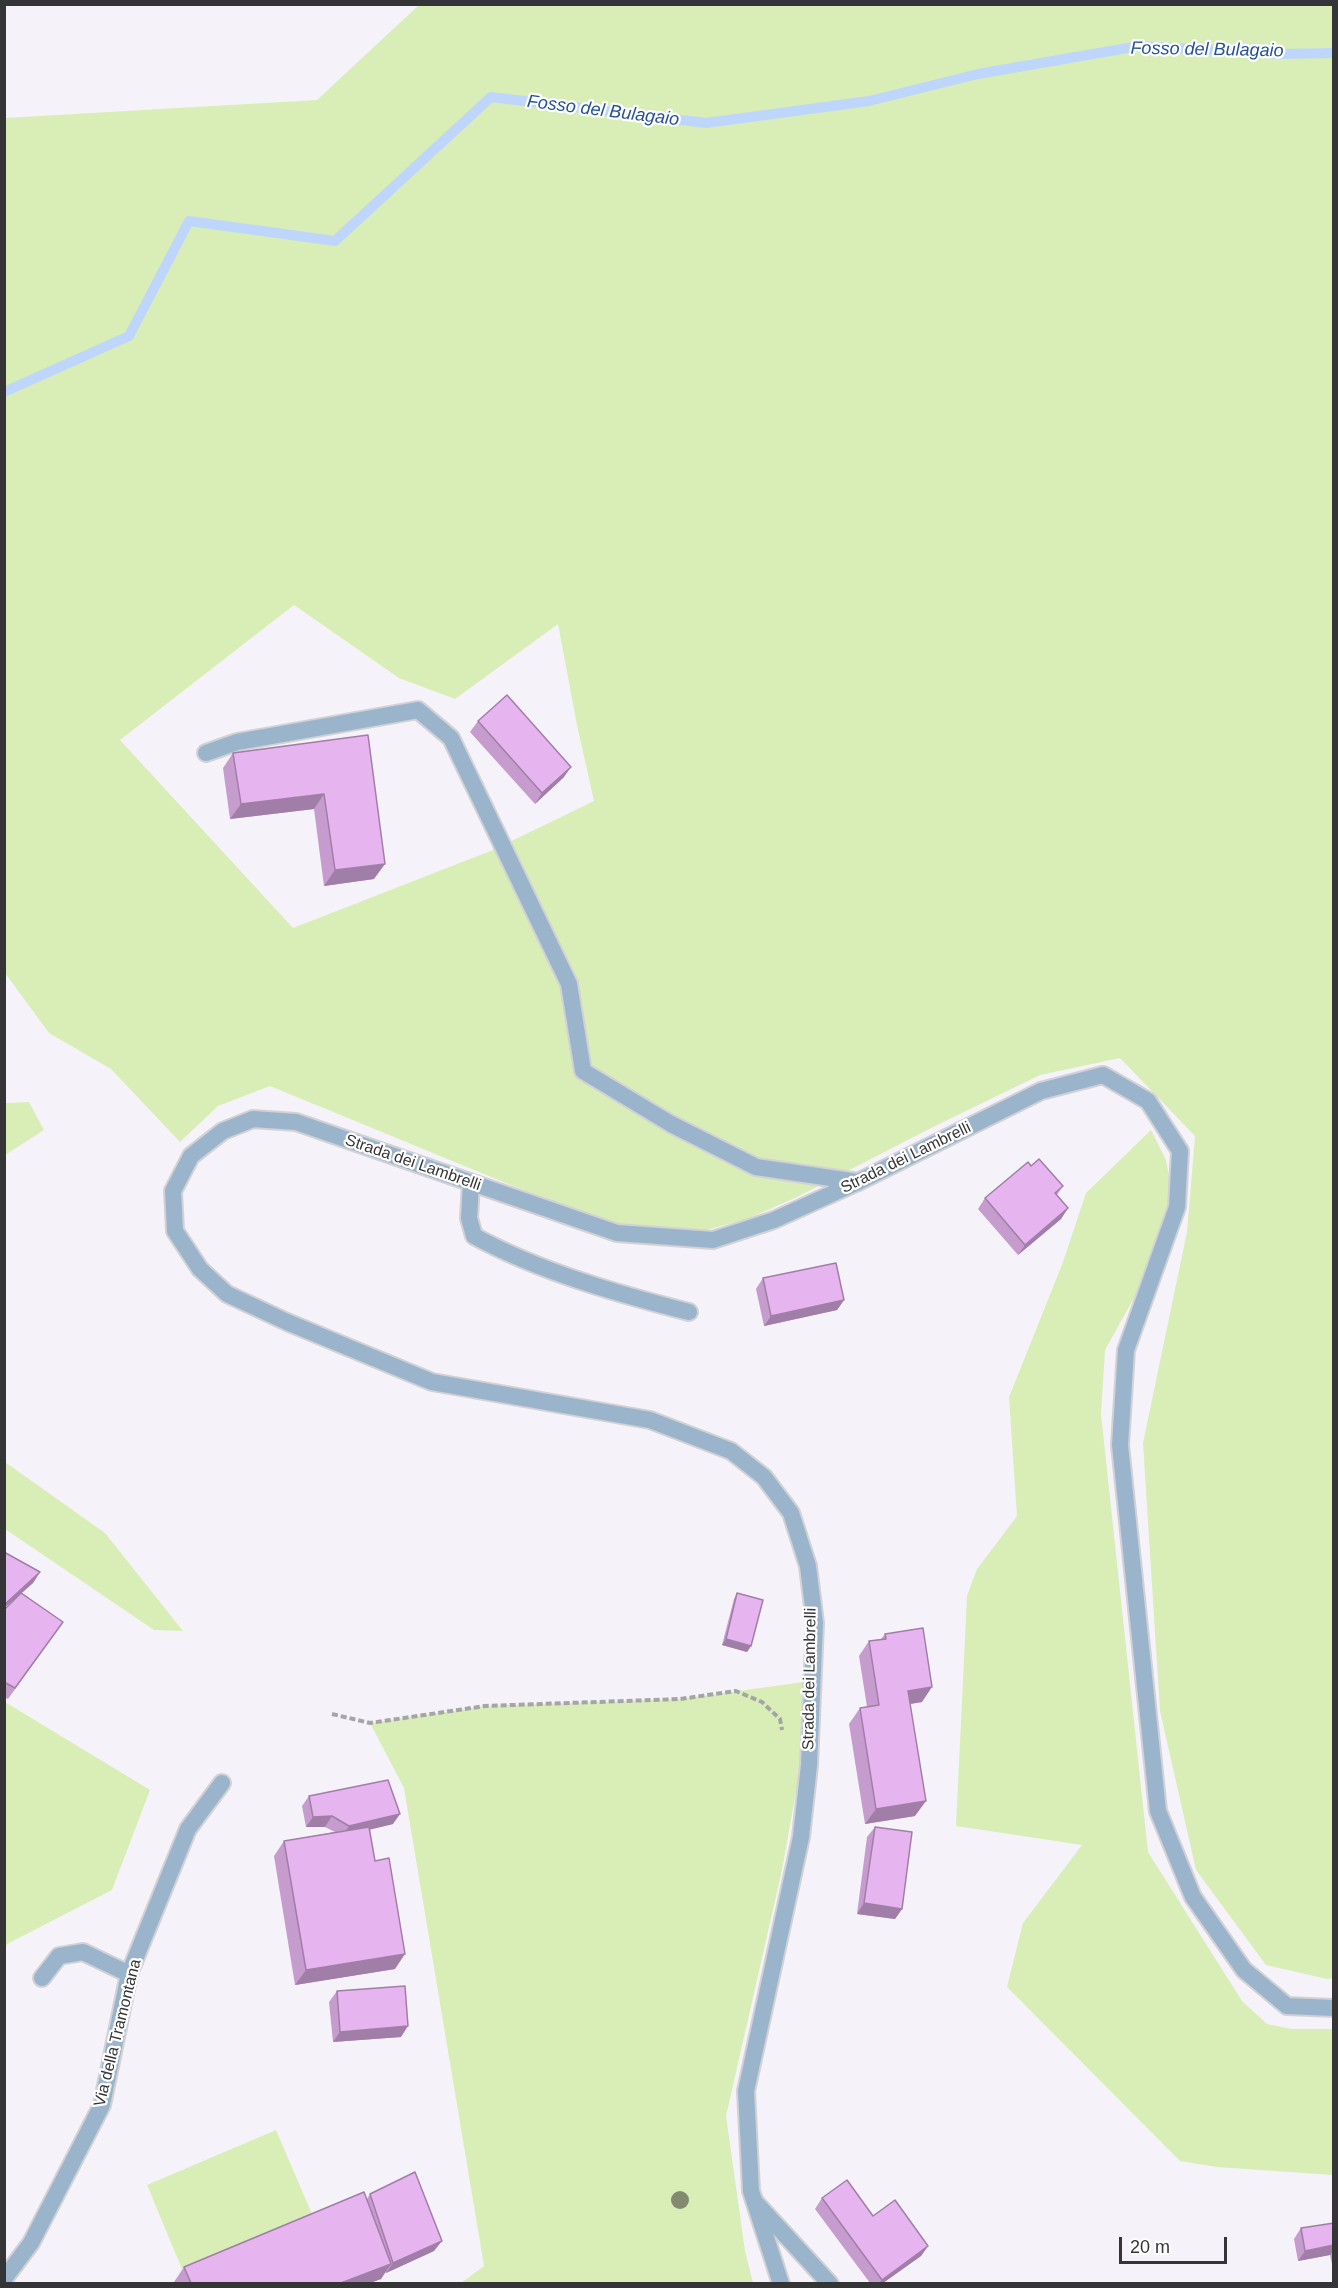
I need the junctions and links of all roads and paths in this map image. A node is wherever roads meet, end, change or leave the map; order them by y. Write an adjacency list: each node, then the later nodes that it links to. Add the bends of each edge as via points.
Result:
1 (206, 753): 2 (street, via 237,742 418,710 451,738 569,984 583,1071 671,1124 756,1167)
2 (858, 1182): 3 (street, Strada dei Lambrelli, via 774,1220 712,1240 617,1233); 10 (street, Strada dei Lambrelli, via 1041,1090 1103,1075 1148,1101 1180,1151 1177,1207 1126,1350 1120,1445 1158,1811 1193,1897 1244,1970 1287,2006)
3 (471, 1183): 4 (street, via 469,1218 474,1236 507,1254); 11 (street, Strada dei Lambrelli, via 296,1122 253,1119 223,1131 191,1156 173,1191 175,1231 200,1269 227,1294 286,1322 432,1382 650,1420 730,1451 764,1478 791,1514 808,1566 815,1623 809,1765 801,1837 746,2091 751,2191)
4 (689, 1312)
5 (332, 1714): 6 (path, via 370,1723 485,1706 680,1700 736,1691 762,1702 780,1719)
6 (782, 1731)
7 (222, 1783): 8 (street, Via della Tramontana, via 188,1829)
8 (129, 1974): 9 (street, via 83,1952 59,1956); 12 (street, Via della Tramontana, via 102,2105 31,2243)
9 (42, 1978)
10 (1334, 2008)
11 (755, 2202): 13 (street, Strada dei Lambrelli); 14 (street)
12 (4, 2279)
13 (781, 2283)
14 (830, 2283)

